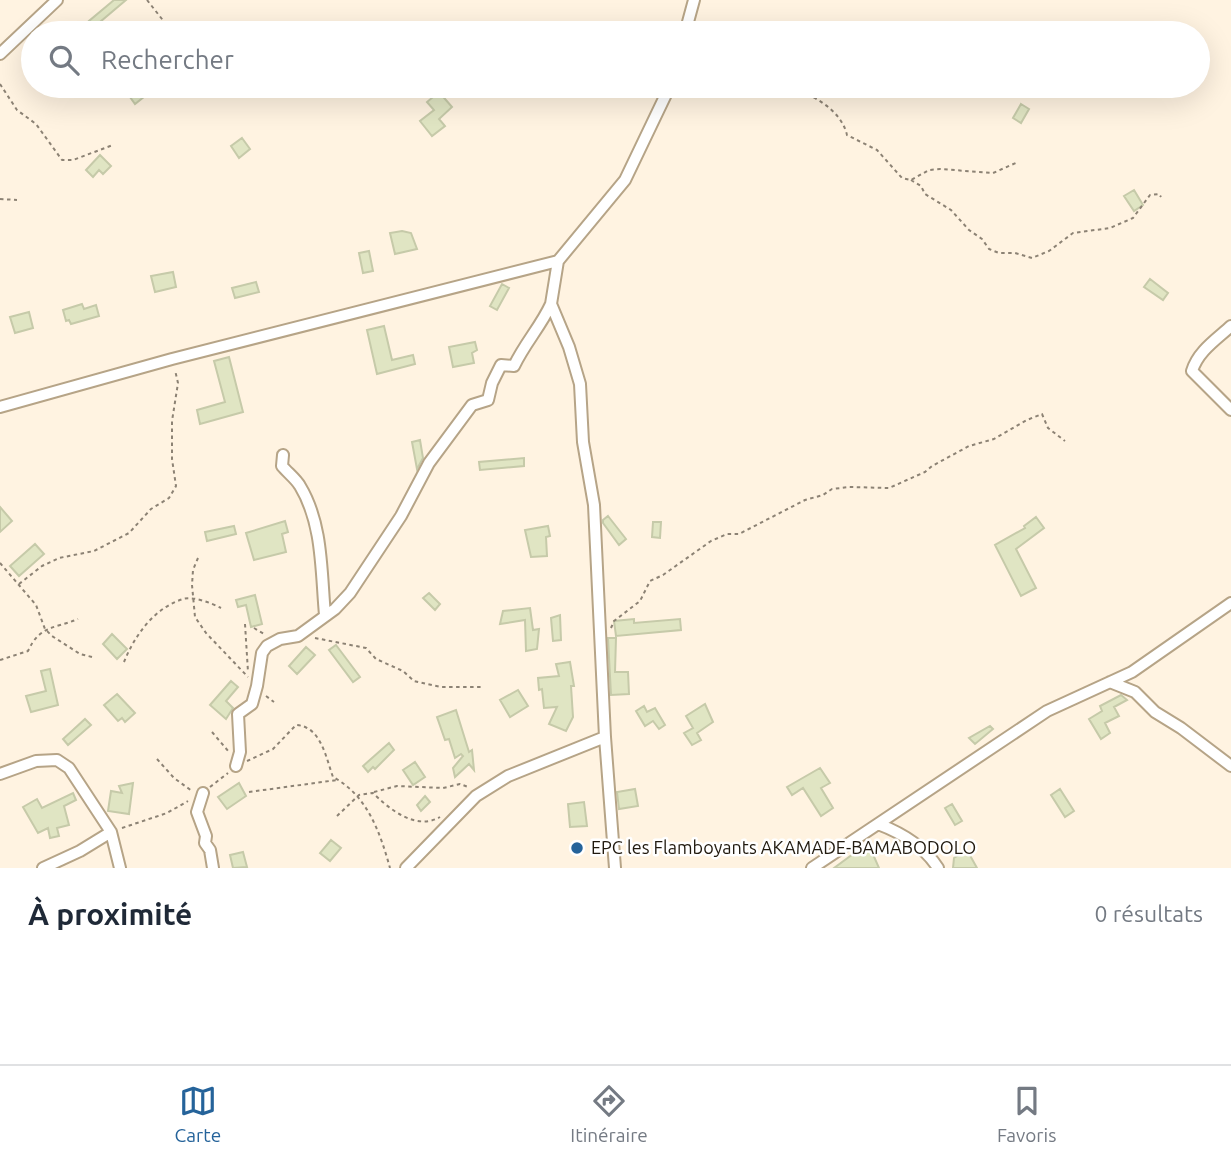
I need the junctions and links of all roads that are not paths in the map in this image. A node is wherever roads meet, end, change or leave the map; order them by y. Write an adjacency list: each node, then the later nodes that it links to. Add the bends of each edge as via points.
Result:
1 (57, 0): 3 (street)
2 (694, 0): 4 (street)
3 (35, 21)
4 (688, 21)
5 (21, 34): 6 (street)
6 (0, 54)
7 (664, 98): 8 (street, via 625,180)
8 (558, 261): 9 (street); 11 (street)
9 (551, 304): 15 (street, via 514,366 501,365 488,400 471,405 429,463 401,516 350,593); 17 (street, via 580,384 583,442 594,505)
10 (1231, 326): 12 (street, via 1211,342 1192,371)
11 (0, 407)
12 (1231, 410)
13 (282, 455): 15 (street, via 282,466 299,484 319,543)
14 (1231, 603): 16 (street, via 1132,672)
15 (325, 615): 18 (street, via 298,636 280,639 262,653 252,704 238,715)
16 (1110, 682): 19 (street, via 1135,692 1155,712); 22 (street, via 1047,711)
17 (605, 737): 27 (street, via 508,775 485,790); 28 (street)
18 (237, 763)
19 (1231, 766)
20 (0, 774): 23 (street, via 36,761 57,760 69,768)
21 (201, 795): 26 (street, via 197,812)
22 (878, 824): 29 (street); 30 (street, via 911,840)
23 (111, 832): 24 (street); 25 (street)
24 (43, 868)
25 (120, 868)
26 (213, 868)
27 (406, 868)
28 (615, 868)
29 (812, 868)
30 (938, 868)

